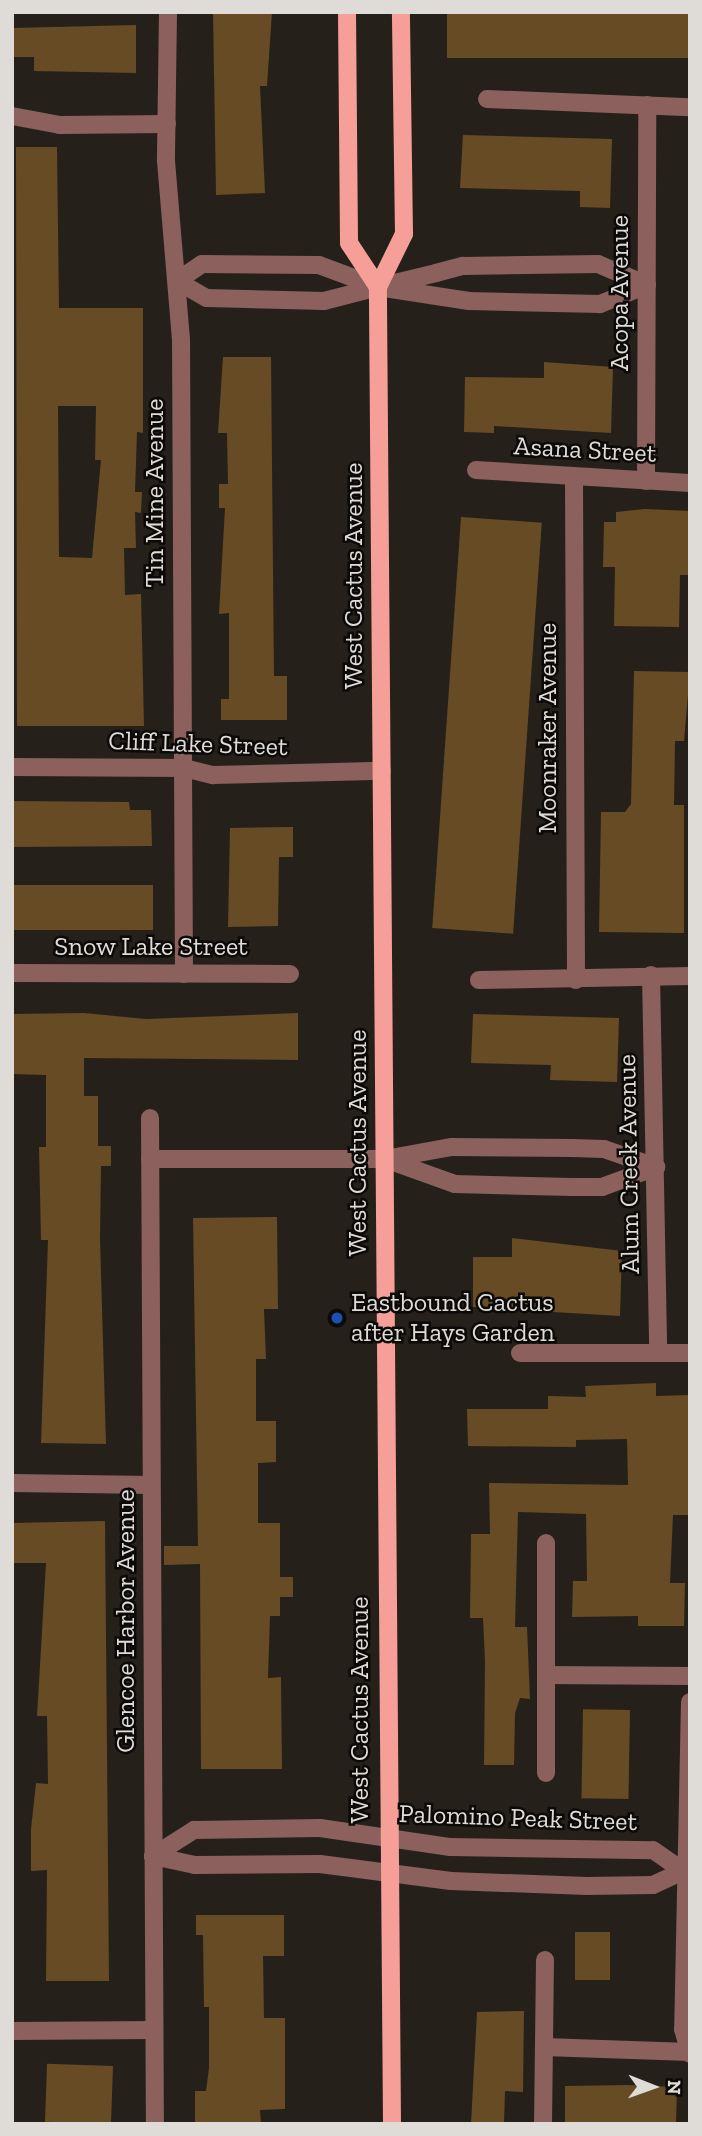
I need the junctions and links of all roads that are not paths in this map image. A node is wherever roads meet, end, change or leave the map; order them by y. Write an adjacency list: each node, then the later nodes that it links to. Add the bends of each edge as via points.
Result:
1 (168, 12): 8 (street, Tin Mine Avenue)
2 (346, 12): 11 (main road, via 349,243)
3 (401, 12): 11 (main road, West Cactus Avenue, via 404,234)
4 (487, 99): 5 (street)
5 (647, 105): 6 (street); 10 (street, Acopa Avenue)
6 (690, 107)
7 (12, 116): 8 (street, via 60,125)
8 (167, 124): 9 (street, Tin Mine Avenue)
9 (177, 281): 11 (street, via 207,298 324,301); 11 (street, via 202,264 318,265); 17 (street, Tin Mine Avenue)
10 (647, 285): 11 (street, via 600,304 469,301); 11 (street, via 598,264 463,266); 14 (street, Acopa Avenue)
11 (378, 287): 18 (main road, West Cactus Avenue)
12 (476, 470): 13 (street, Asana Street)
13 (574, 476): 14 (street, Asana Street); 25 (street, Moonraker Avenue)
14 (646, 481): 15 (street, Asana Street)
15 (690, 483)
16 (12, 767): 17 (street, Cliff Lake Street)
17 (184, 768): 18 (street, Cliff Lake Street, via 213,775); 20 (street, Tin Mine Avenue)
18 (382, 772): 28 (main road, West Cactus Avenue)
19 (12, 973): 20 (street, Snow Lake Street)
20 (184, 974): 21 (street, Snow Lake Street)
21 (290, 974)
22 (651, 975): 23 (street); 25 (street); 29 (street, Alum Creek Avenue)
23 (690, 976)
24 (479, 980): 25 (street)
25 (576, 980)
26 (150, 1118): 27 (street, Glencoe Harbor Avenue)
27 (150, 1159): 28 (street); 34 (street, Glencoe Harbor Avenue)
28 (385, 1159): 29 (street, via 452,1147 572,1148 604,1149); 29 (street, via 455,1184 602,1187); 40 (main road, West Cactus Avenue)
29 (656, 1167): 31 (street, Alum Creek Avenue)
30 (520, 1353): 31 (street)
31 (658, 1353): 32 (street)
32 (690, 1353)
33 (12, 1483): 34 (street)
34 (152, 1485): 41 (street, Glencoe Harbor Avenue)
35 (546, 1544): 36 (street)
36 (547, 1675): 37 (street); 39 (street)
37 (690, 1676)
38 (690, 1702): 43 (street)
39 (546, 1773)
40 (387, 1839): 41 (street, Palomino Peak Street, via 320,1828 194,1830); 42 (main road, West Cactus Avenue); 43 (street, Palomino Peak Street, via 653,1850)
41 (153, 1856): 42 (street, via 195,1865); 45 (street, Glencoe Harbor Avenue)
42 (387, 1870): 43 (street, via 451,1881 587,1886 653,1885); 50 (main road, West Cactus Avenue)
43 (683, 1871): 48 (street, via 683,2029)
44 (545, 1960): 47 (street)
45 (154, 2030): 46 (street); 49 (street, Glencoe Harbor Avenue)
46 (12, 2031)
47 (544, 2047): 48 (street); 51 (street)
48 (690, 2053)
49 (155, 2124)
50 (393, 2124)
51 (543, 2124)

